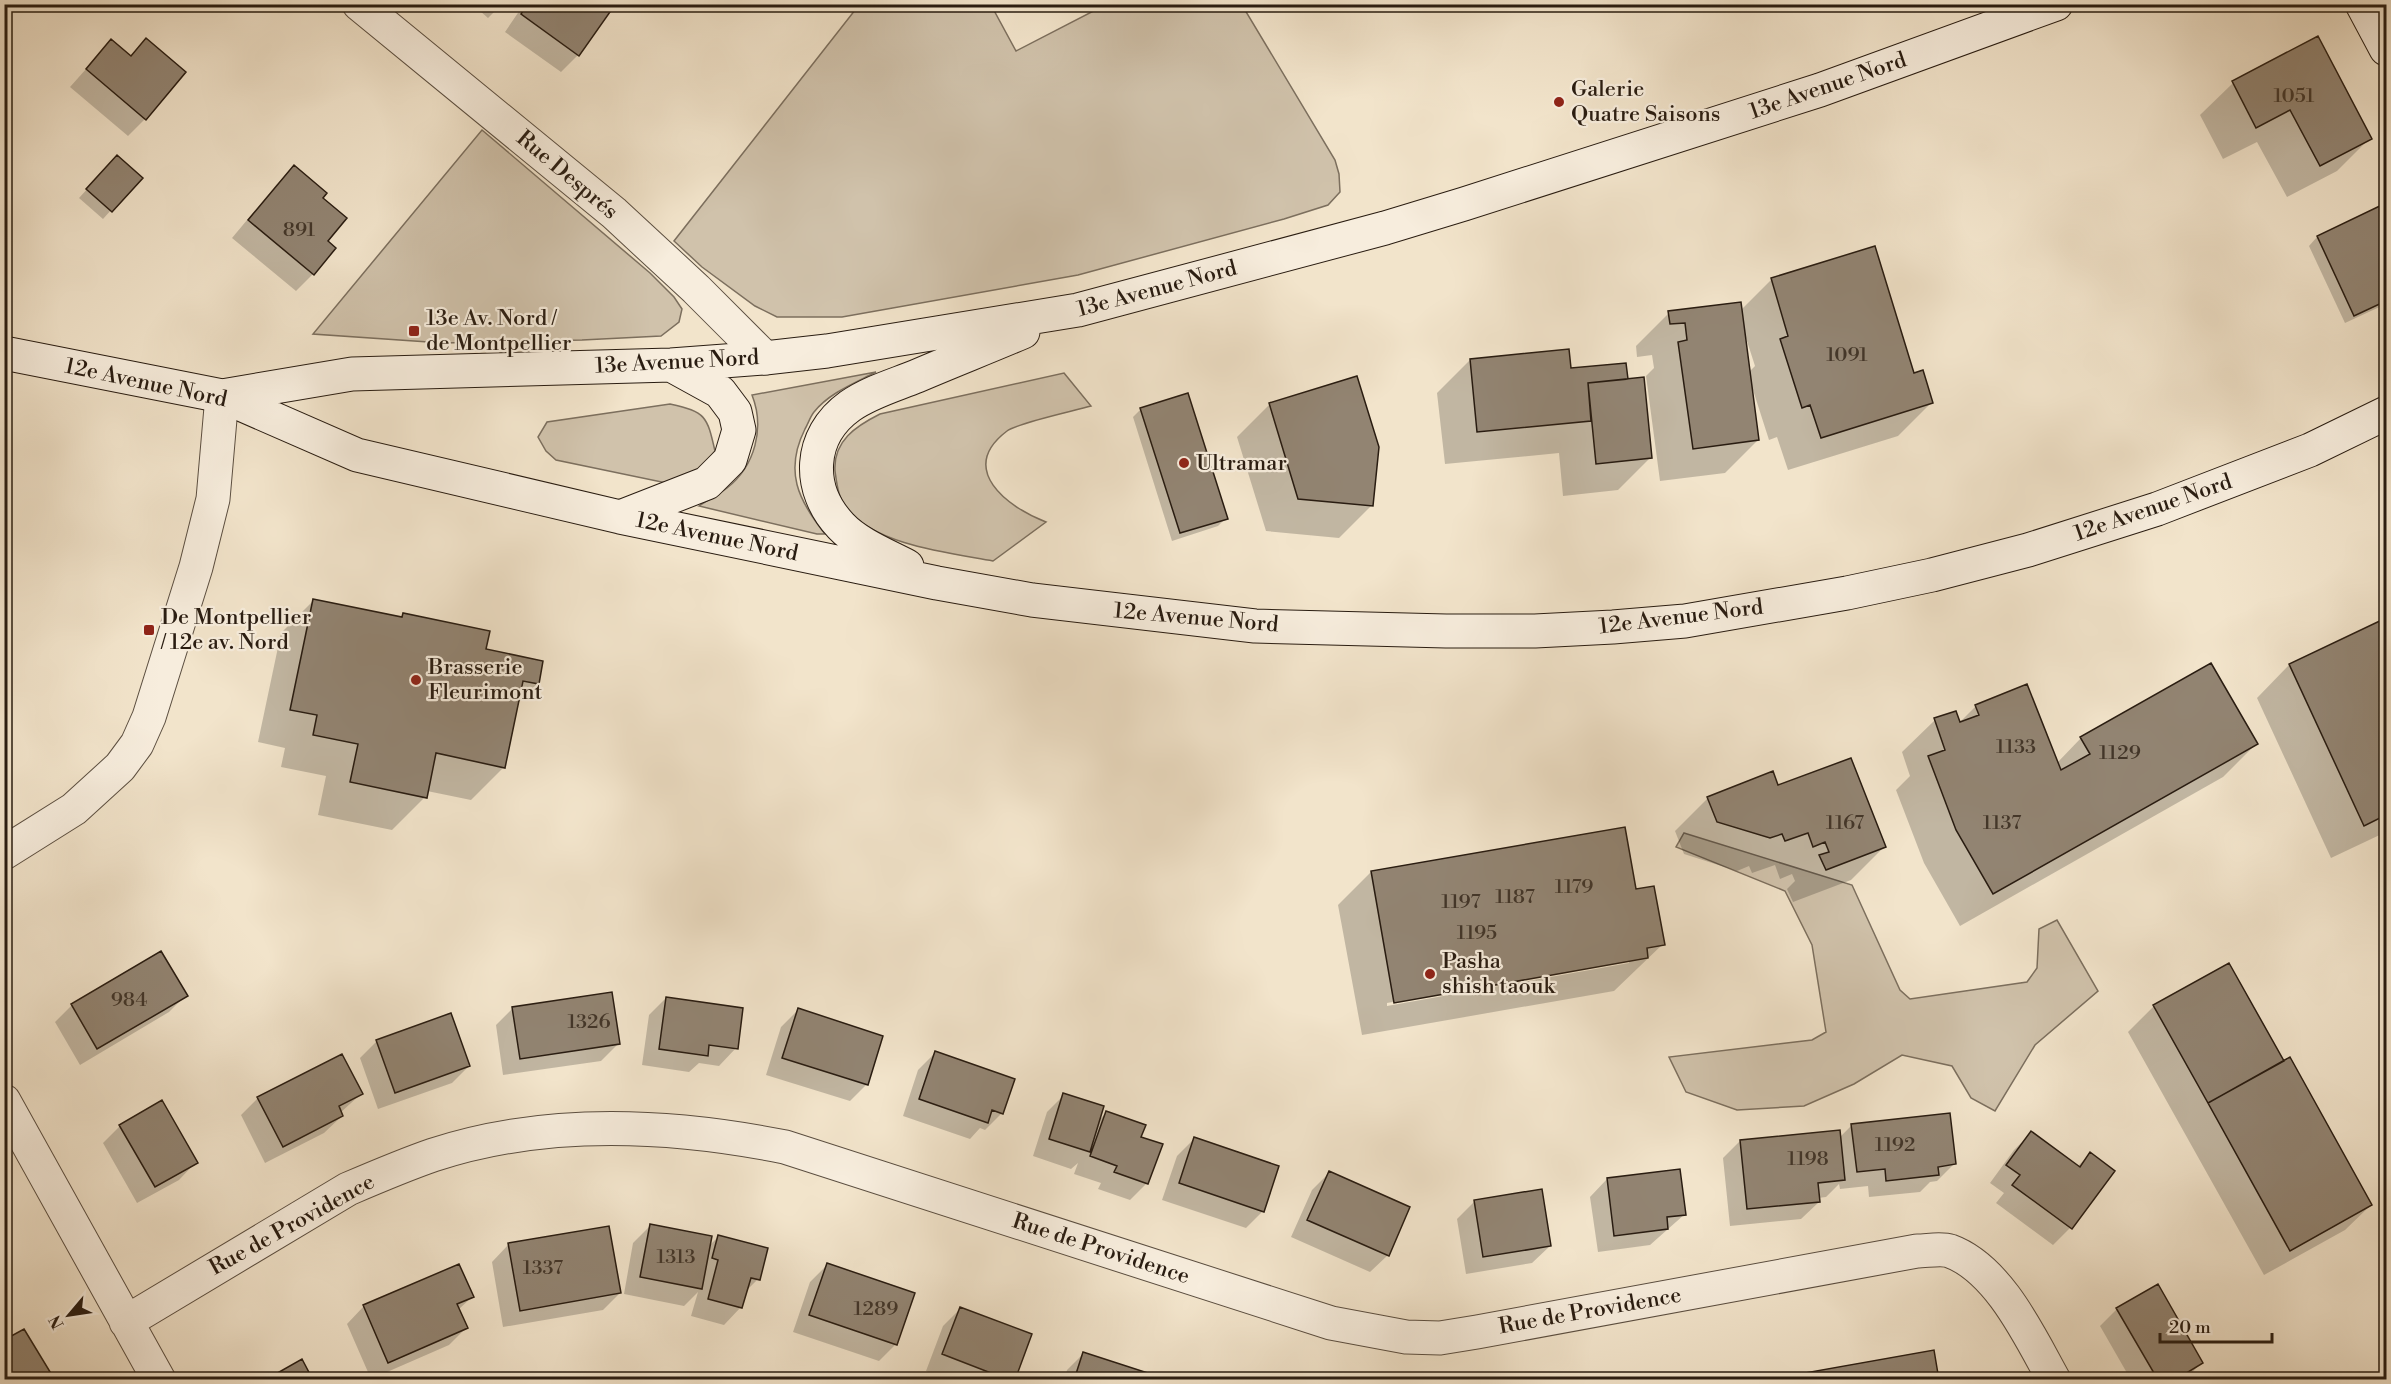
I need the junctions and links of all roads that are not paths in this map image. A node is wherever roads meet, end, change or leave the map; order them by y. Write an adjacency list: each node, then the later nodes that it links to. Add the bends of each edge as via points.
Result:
1 (359, 4): 7 (main road, Rue Després, via 614,213)
2 (2056, 4): 5 (main road, 13e Avenue Nord, via 1820,90 1464,204)
3 (2362, 4): 4 (main road)
4 (2386, 49)
5 (1078, 310): 7 (main road, 13e Avenue Nord); 12 (main road, via 873,393 849,407 822,438 815,459 817,485 841,526)
6 (4, 353): 9 (main road, 12e Avenue Nord)
7 (765, 358): 8 (main road, 13e Avenue Nord)
8 (671, 364): 9 (main road, 13e Avenue Nord, via 352,374); 11 (main road, via 720,392 735,412 739,430 730,460 707,483)
9 (222, 396): 11 (main road, 12e Avenue Nord, via 357,454); 13 (main road, via 213,499 193,577 137,744 120,767 74,809)
10 (2386, 413): 12 (main road, 12e Avenue Nord, via 2238,479 2028,550 1847,593 1685,621 1524,631 1256,626 1032,600)
11 (620, 517): 12 (main road, 12e Avenue Nord)
12 (937, 583)
13 (4, 853)
14 (4, 1101): 15 (main road)
15 (126, 1322): 16 (main road); 17 (main road, Rue de Providence, via 348,1189 386,1173 434,1155 498,1139 624,1128 717,1134 785,1147 1331,1323 1406,1337 1440,1338 1917,1251 1948,1250 1976,1266 1995,1286 2017,1315)
16 (159, 1380)
17 (2054, 1380)

